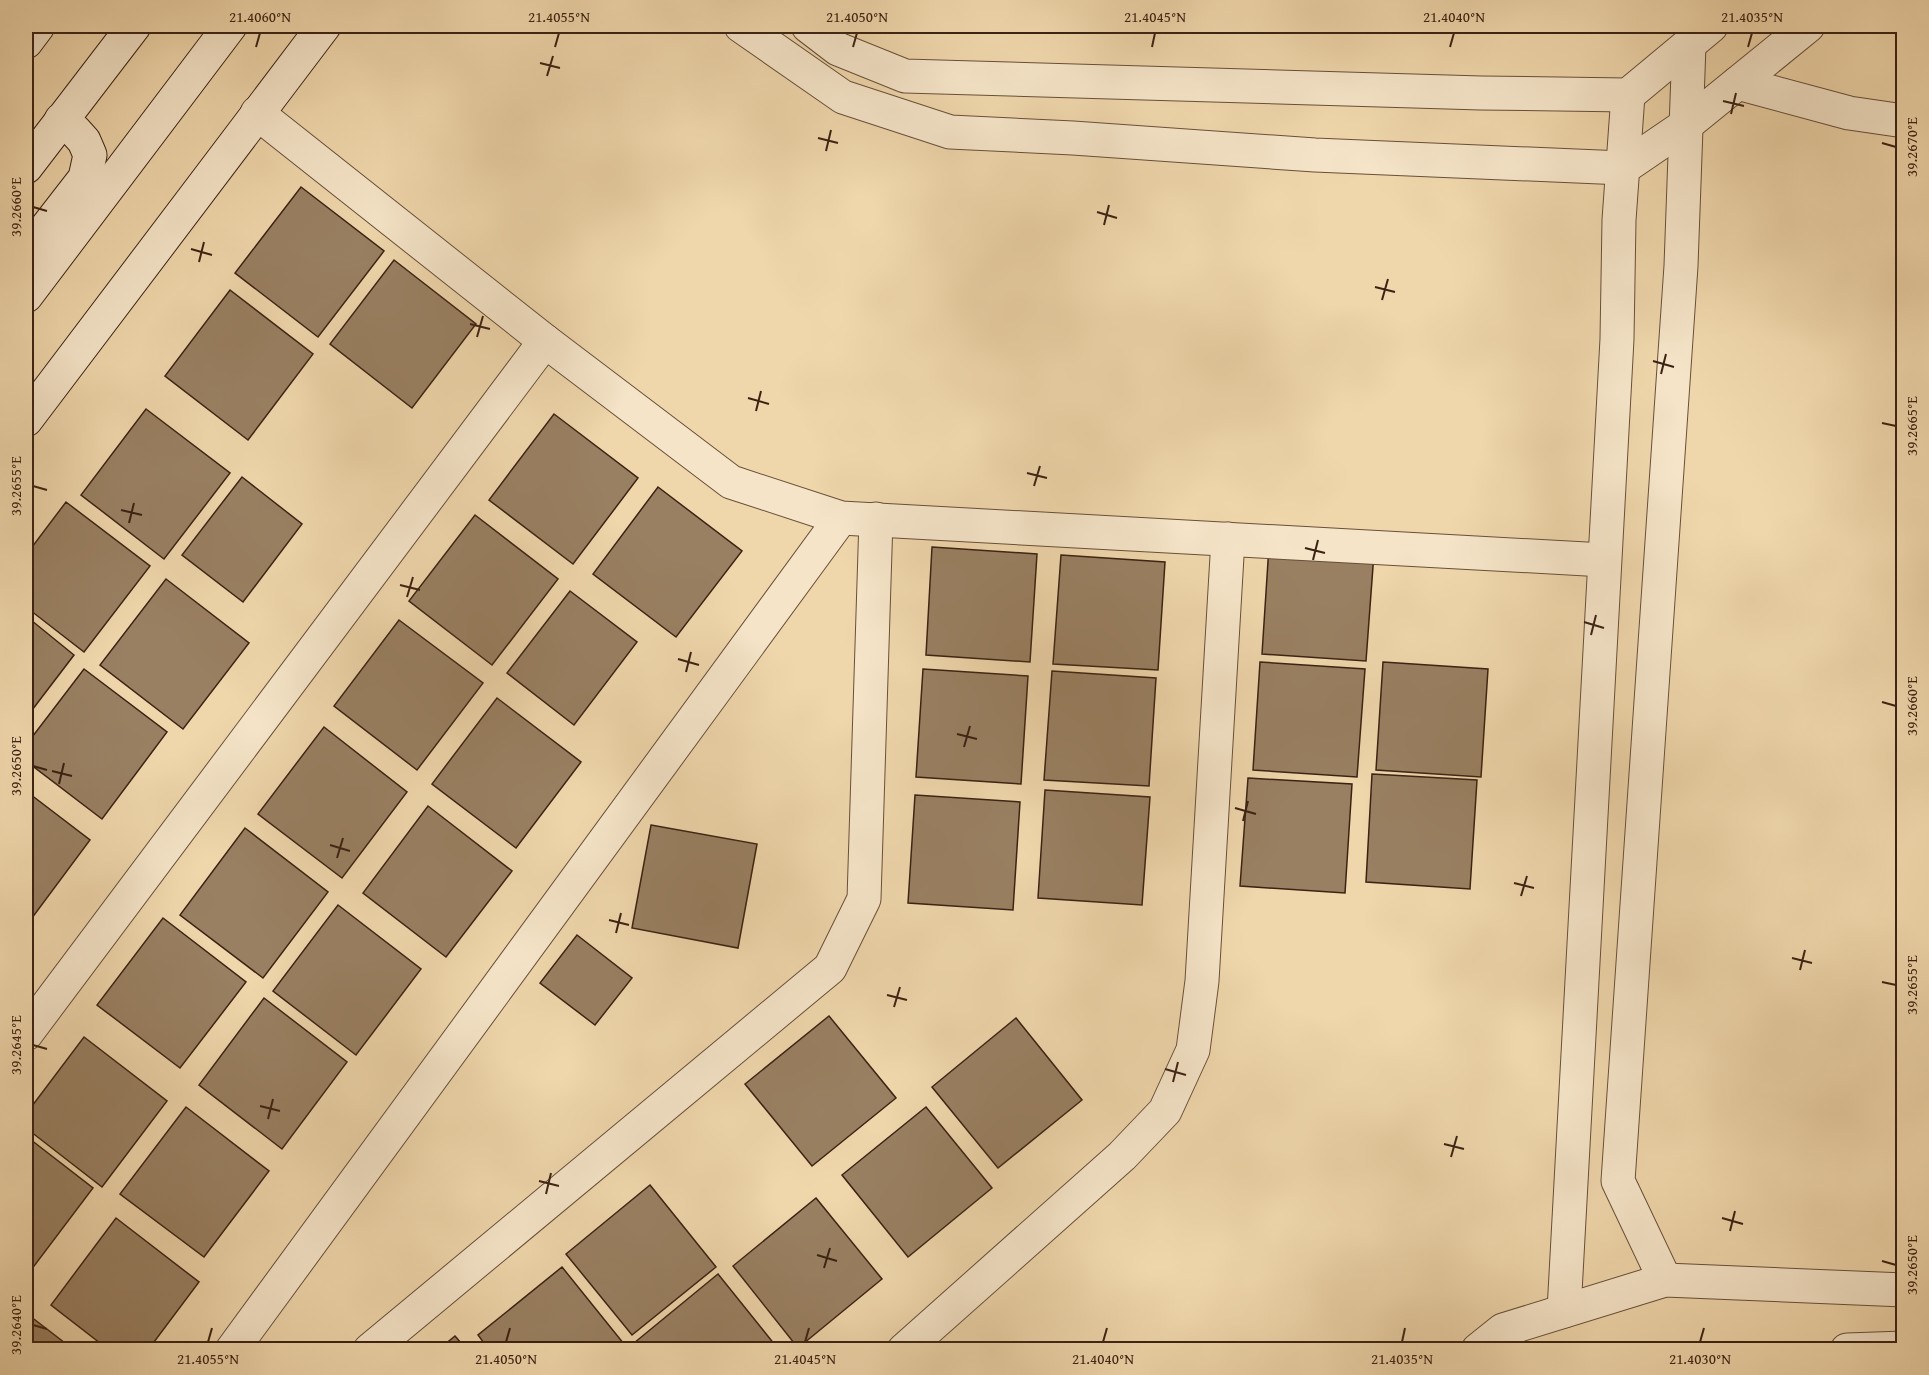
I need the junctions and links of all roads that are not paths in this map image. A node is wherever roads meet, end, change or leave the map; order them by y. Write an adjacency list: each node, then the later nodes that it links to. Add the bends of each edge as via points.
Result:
1 (38, 26): 9 (street)
2 (134, 26): 13 (street)
3 (230, 26): 19 (street)
4 (324, 26): 12 (street)
5 (741, 26): 17 (street, via 843,98 950,132 1315,155)
6 (808, 26): 11 (street, via 838,49 905,75)
7 (1808, 26): 10 (street)
8 (1700, 35): 11 (street); 15 (street)
9 (26, 42)
10 (1738, 83): 14 (street, via 1849,113); 15 (street)
11 (1628, 95): 17 (street)
12 (257, 113): 20 (street); 21 (street)
13 (61, 120): 16 (street); 18 (street, via 84,141 90,155 85,178)
14 (1904, 121)
15 (1686, 125): 17 (street); 27 (street, via 1682,266 1618,1181)
16 (26, 167)
17 (1623, 168): 25 (street)
18 (26, 254)
19 (26, 296)
20 (545, 341): 22 (street, via 731,482); 26 (street)
21 (26, 420)
22 (841, 518): 23 (street); 31 (street)
23 (876, 519): 24 (street); 32 (street, via 864,899 830,968)
24 (1228, 539): 25 (street); 33 (street, via 1202,981 1193,1050 1165,1111 1122,1156)
25 (1605, 560): 29 (street)
26 (26, 1034)
27 (1665, 1280): 28 (street); 29 (street)
28 (1904, 1290)
29 (1564, 1311): 34 (street, via 1503,1330)
30 (1904, 1348): 35 (street)
31 (232, 1350)
32 (370, 1350)
33 (904, 1350)
34 (1478, 1350)
35 (1847, 1350)

